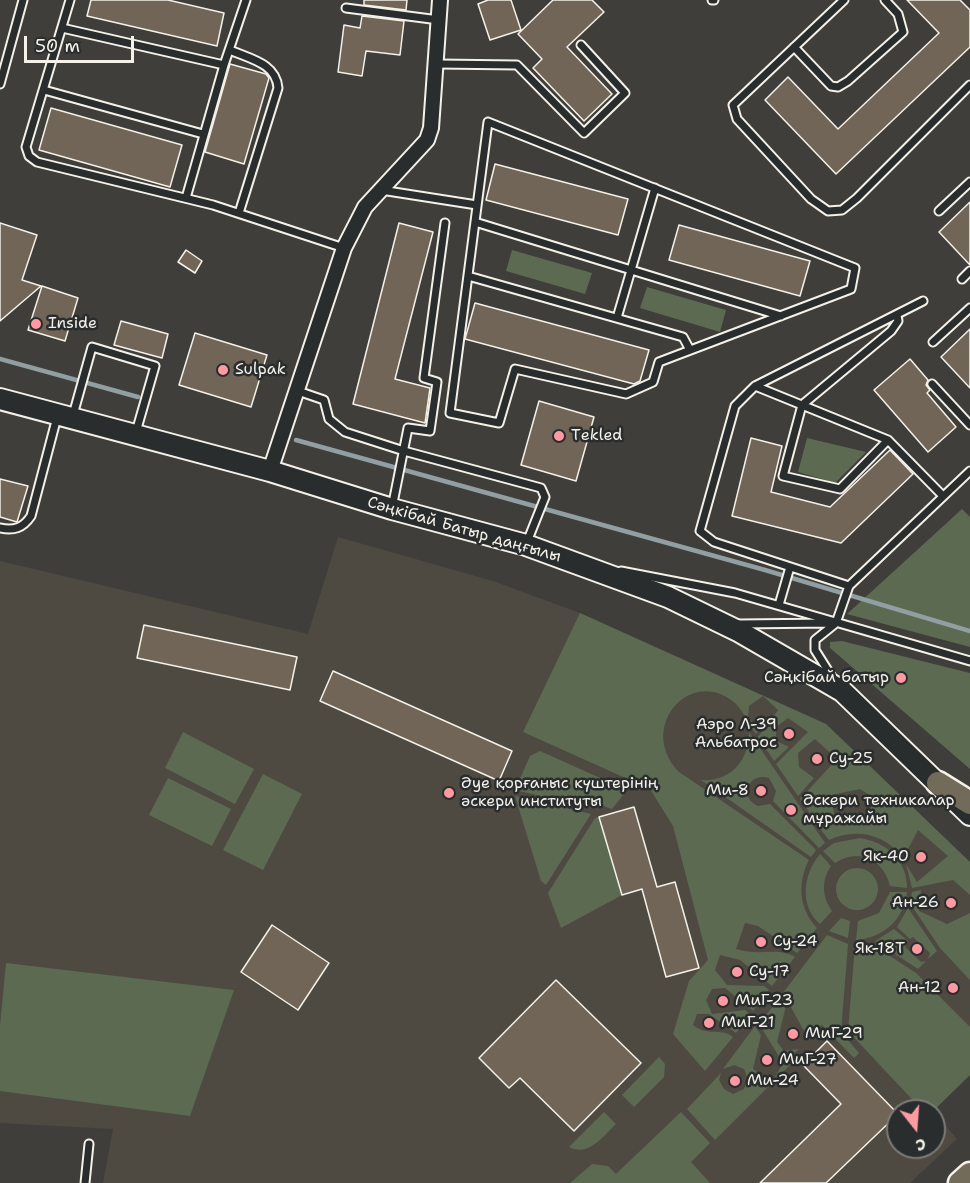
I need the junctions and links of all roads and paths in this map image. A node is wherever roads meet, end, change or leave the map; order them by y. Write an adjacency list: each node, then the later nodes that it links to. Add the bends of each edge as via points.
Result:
1 (23, 0): 15 (lane)
2 (70, 0): 9 (lane)
3 (246, 0): 12 (lane)
4 (440, 0): 8 (street)
5 (844, 0): 11 (lane)
6 (885, 0): 11 (lane, via 898,14 903,32 838,87 831,86)
7 (346, 8): 8 (lane)
8 (439, 20): 13 (street)
9 (62, 28): 14 (lane); 17 (lane)
10 (581, 45): 13 (lane, via 625,93 584,133 517,65)
11 (794, 47): 16 (lane, via 733,105 733,113 812,199 828,211 842,210 857,198)
12 (230, 50): 14 (lane); 25 (lane, via 272,68 278,88)
13 (438, 64): 21 (street, via 427,140)
14 (224, 65): 18 (lane)
15 (0, 84)
16 (970, 85)
17 (44, 90): 18 (lane); 22 (lane, via 26,147 29,156 37,162)
18 (203, 134): 22 (lane)
19 (970, 182): 24 (lane)
20 (655, 189): 23 (lane, via 488,122); 29 (lane); 36 (lane, via 855,268 851,290)
21 (381, 190): 23 (lane); 28 (street, via 365,207)
22 (186, 198): 25 (lane)
23 (477, 205): 26 (lane)
24 (939, 211)
25 (239, 213): 28 (lane)
26 (475, 222): 29 (lane); 31 (lane)
27 (445, 223): 49 (lane, via 424,378 437,382 430,431 408,428)
28 (344, 248): 42 (street)
29 (631, 270): 36 (lane); 37 (lane)
30 (970, 272): 32 (lane)
31 (468, 276): 37 (lane); 39 (lane, via 450,413 499,423 515,369 626,394 653,382 659,362)
32 (962, 279)
33 (923, 302): 35 (lane)
34 (970, 308): 38 (lane)
35 (897, 315): 41 (lane); 44 (lane, via 898,321 891,331)
36 (781, 316): 39 (lane)
37 (617, 318): 39 (lane, via 683,337)
38 (933, 342)
39 (690, 350)
40 (932, 384): 46 (lane)
41 (755, 386): 44 (lane); 56 (lane, via 735,406 700,531 714,542)
42 (295, 390): 49 (lane, via 324,400 330,419 345,432); 50 (street)
43 (0, 399): 45 (main road, Сәңкібай Батыр даңғылы)
44 (802, 405): 48 (lane); 48 (lane, via 783,476 840,489)
45 (65, 417): 47 (main road, Сәңкібай Батыр даңғылы); 47 (lane, via 81,388 92,347 154,366); 54 (lane, via 31,516 21,527)
46 (970, 425)
47 (135, 434): 50 (main road, Сәңкібай Батыр даңғылы)
48 (888, 440): 52 (lane)
49 (404, 451): 53 (lane); 55 (lane, via 541,488 545,492 543,501)
50 (270, 471): 53 (main road, Сәңкібай Батыр даңғылы)
51 (970, 471): 52 (lane)
52 (943, 496): 58 (lane)
53 (392, 509): 55 (main road, Сәңкібай Батыр даңғылы)
54 (0, 528)
55 (526, 545): 57 (main road, Сәңкібай Батыр даңғылы)
56 (790, 568): 58 (lane); 59 (lane)
57 (593, 569): 59 (lane, via 642,573); 61 (main road, Сәңкібай Батыр даңғылы, via 668,597)
58 (848, 587): 60 (lane)
59 (779, 605): 60 (lane)
60 (836, 623): 61 (lane); 62 (lane); 63 (lane, via 815,640 815,650)
61 (723, 624): 63 (main road, Сәңкібай Батыр даңғылы)
62 (970, 660)
63 (842, 691): 64 (main road, Сәңкібай Батыр даңғылы)
64 (938, 783): 65 (main road); 66 (main road, Сәңкібай Батыр даңғылы)
65 (970, 803)
66 (970, 815)
67 (89, 1144): 69 (lane)
68 (970, 1174): 70 (main road)
69 (85, 1183)
70 (960, 1183)

